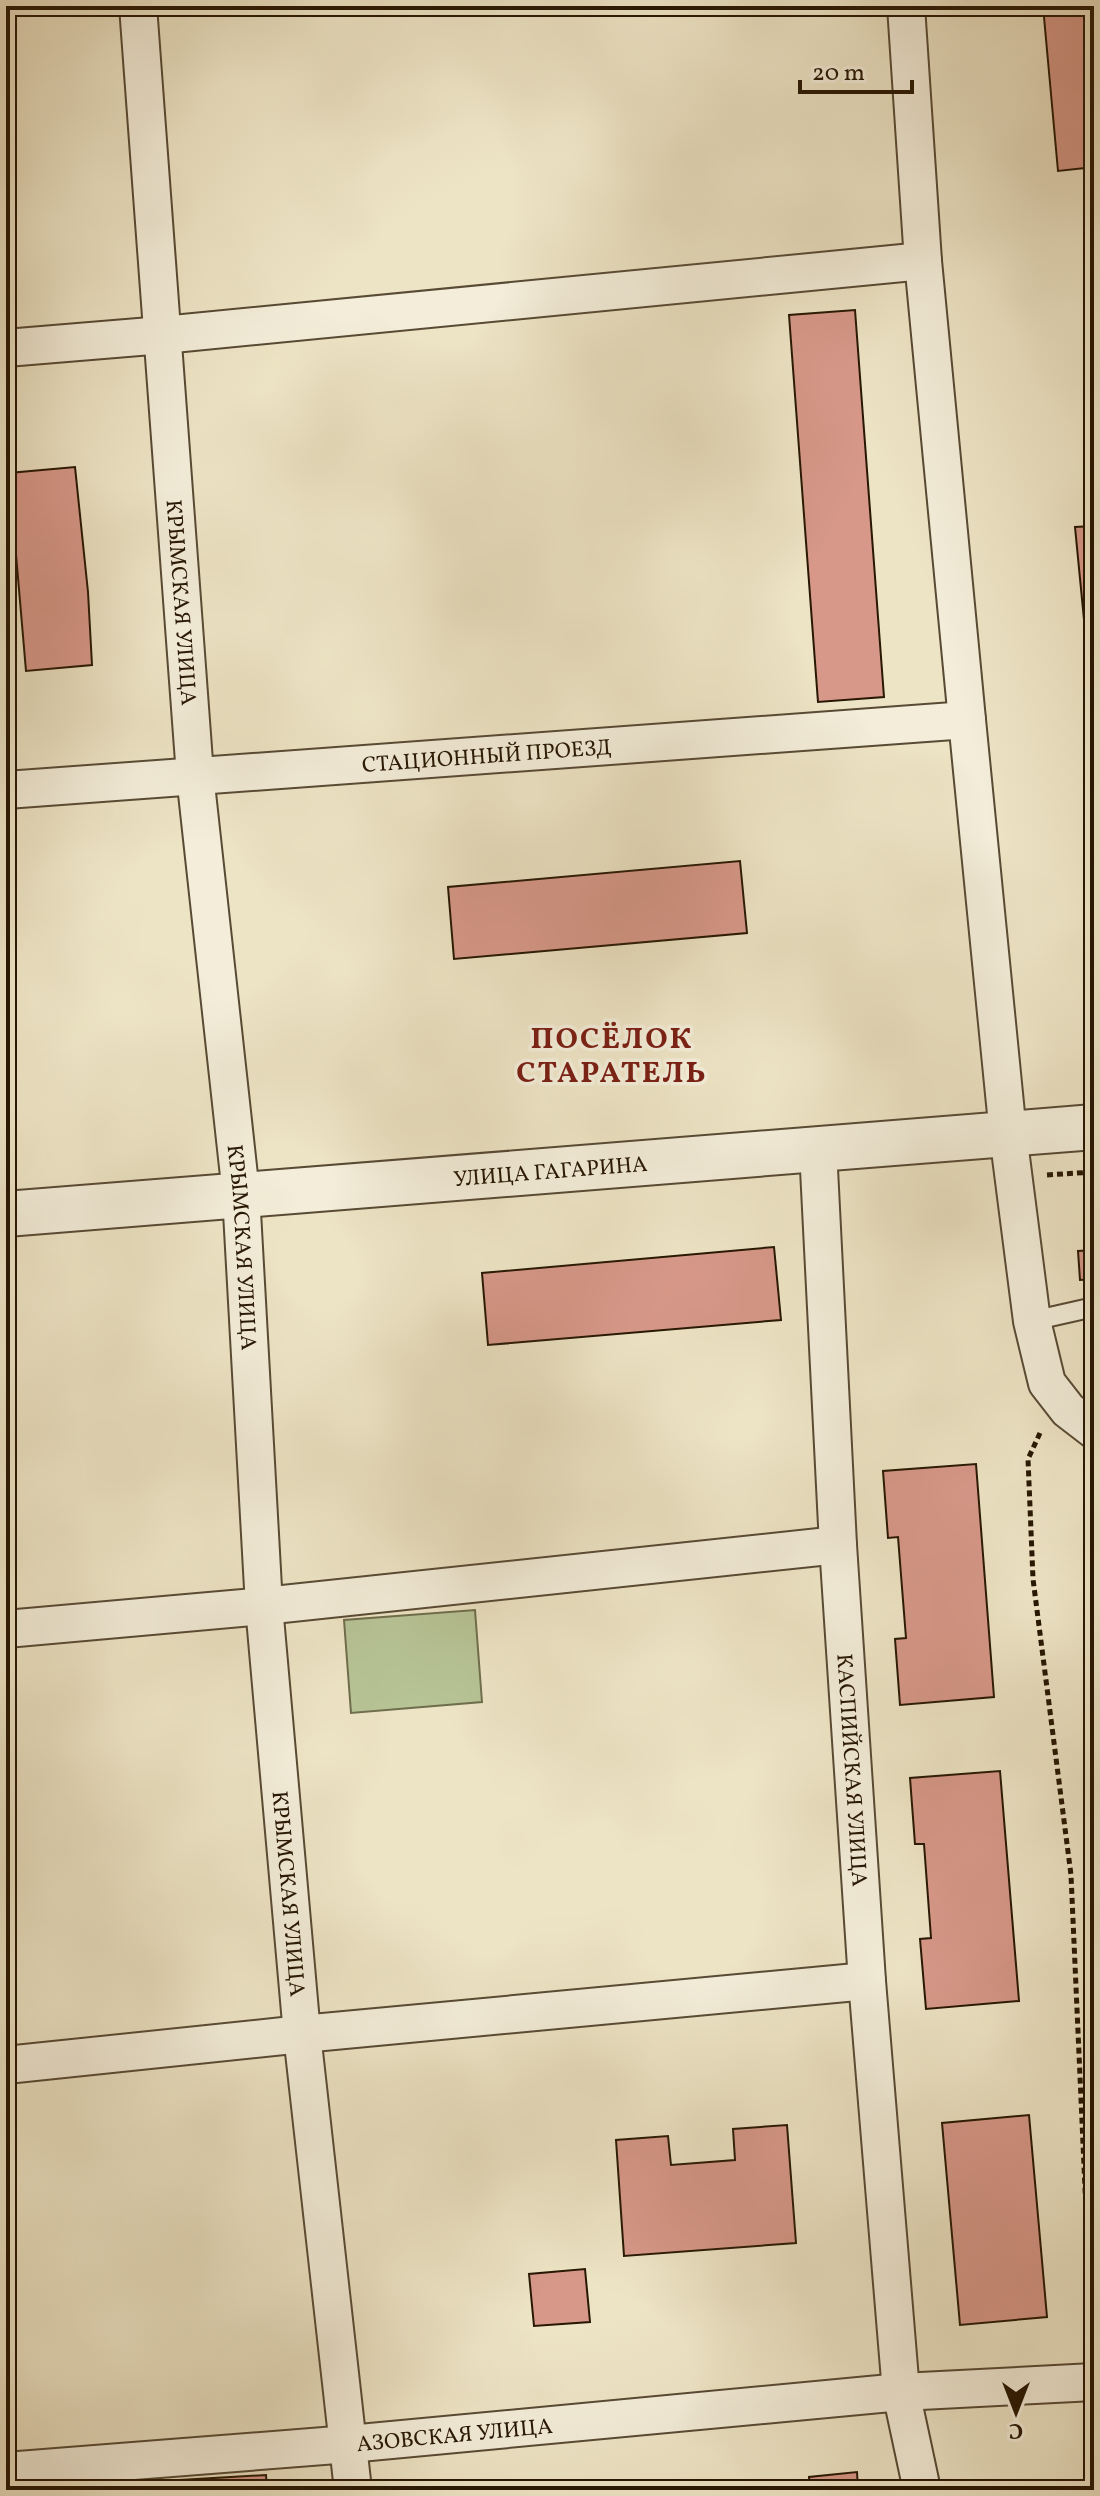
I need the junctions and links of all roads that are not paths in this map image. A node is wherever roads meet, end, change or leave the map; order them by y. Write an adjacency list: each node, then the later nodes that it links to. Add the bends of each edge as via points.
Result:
1 (138, 6): 4 (street, КРЫМСКАЯ УЛИЦА)
2 (906, 6): 3 (street)
3 (923, 261): 4 (street); 6 (street)
4 (163, 335): 5 (street); 7 (street, КРЫМСКАЯ УЛИЦА)
5 (6, 348)
6 (967, 720): 7 (street, СТАЦИОННЫЙ ПРОЕЗД); 10 (street)
7 (195, 775): 8 (street, СТАЦИОННЫЙ ПРОЕЗД); 12 (street, КРЫМСКАЯ УЛИЦА)
8 (6, 790)
9 (1094, 1127): 10 (street, УЛИЦА ГАГАРИНА)
10 (1008, 1134): 11 (street, УЛИЦА ГАГАРИНА); 15 (street)
11 (818, 1149): 12 (street, УЛИЦА ГАГАРИНА); 17 (street, КАСПИЙСКАЯ УЛИЦА)
12 (241, 1194): 13 (street, УЛИЦА ГАГАРИНА); 18 (street, КРЫМСКАЯ УЛИЦА)
13 (6, 1214)
14 (1094, 1307): 15 (lane)
15 (1032, 1321): 16 (street, via 1047,1383)
16 (1081, 1420)
17 (838, 1545): 18 (street); 20 (street, КАСПИЙСКАЯ УЛИЦА)
18 (264, 1606): 19 (street); 21 (street, КРЫМСКАЯ УЛИЦА)
19 (6, 1629)
20 (867, 1981): 21 (street); 24 (street, КАСПИЙСКАЯ УЛИЦА)
21 (302, 2034): 22 (street); 25 (street, КРЫМСКАЯ УЛИЦА)
22 (6, 2065)
23 (1094, 2382): 24 (street, АЗОВСКАЯ УЛИЦА)
24 (901, 2392): 25 (street, АЗОВСКАЯ УЛИЦА); 28 (street, КАСПИЙСКАЯ УЛИЦА)
25 (349, 2444): 26 (street, АЗОВСКАЯ УЛИЦА); 27 (street, КРЫМСКАЯ УЛИЦА)
26 (6, 2471)
27 (353, 2490)
28 (922, 2490)

